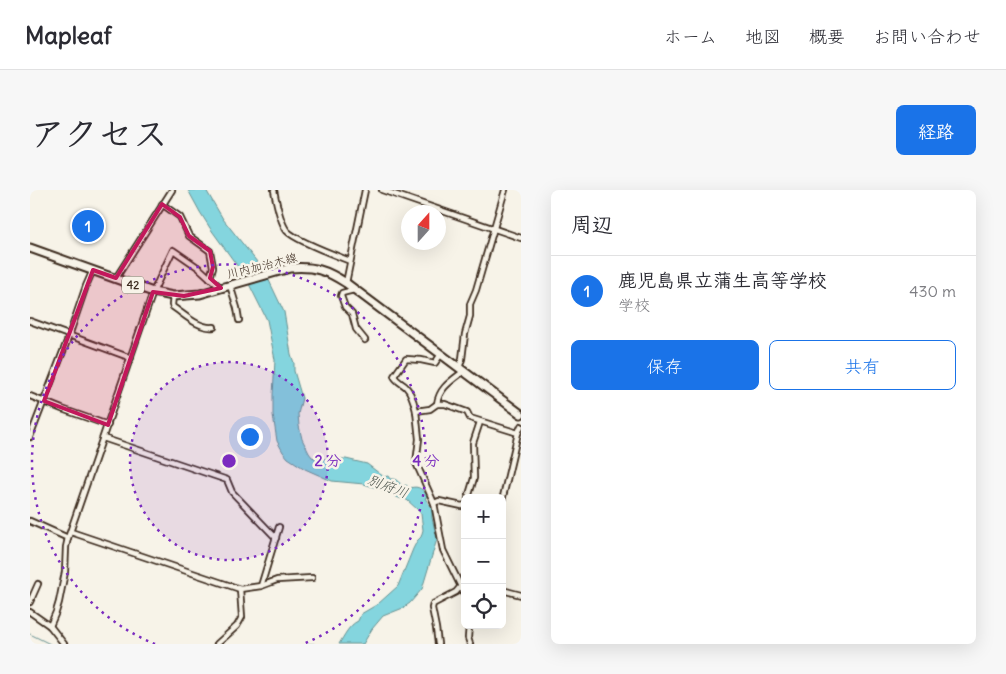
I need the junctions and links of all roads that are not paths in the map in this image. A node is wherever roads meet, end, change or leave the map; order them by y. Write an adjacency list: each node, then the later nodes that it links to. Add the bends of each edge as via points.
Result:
1 (172, 190): 6 (street)
2 (274, 190): 10 (street, via 284,225 292,235)
3 (365, 190): 10 (street)
4 (382, 190): 7 (street)
5 (505, 190): 7 (street)
6 (162, 204): 12 (street); 13 (street, via 180,217 189,236 210,251 213,266)
7 (493, 229): 8 (street); 27 (street, via 470,304)
8 (521, 238)
9 (30, 248): 11 (main road, 川内加治木線 / 42)
10 (350, 261): 14 (street)
11 (93, 270): 12 (main road, 川内加治木線 / 42); 23 (street)
12 (116, 278): 18 (main road, 川内加治木線 / 42)
13 (210, 278): 16 (street); 18 (street, via 173,250)
14 (346, 283): 15 (main road, 川内加治木線 / 42, via 333,275 303,267); 17 (main road, 川内加治木線 / 42)
15 (230, 285): 16 (main road, 川内加治木線 / 42); 20 (street)
16 (221, 288): 19 (main road, 川内加治木線 / 42)
17 (354, 290): 24 (street, via 341,296 352,314 356,329); 25 (main road, 川内加治木線 / 42)
18 (153, 292): 19 (main road, 川内加治木線 / 42); 26 (street)
19 (173, 296): 22 (street, via 173,307 206,328)
20 (239, 320)
21 (30, 321): 23 (street)
22 (214, 327)
23 (69, 336): 26 (street); 29 (street)
24 (365, 340)
25 (441, 354): 27 (main road, 川内加治木線 / 42); 31 (street, via 435,363 406,359 394,376 407,388)
26 (131, 358): 34 (street)
27 (462, 370): 30 (street, via 445,386); 32 (main road, 川内加治木線 / 42)
28 (30, 396): 29 (street)
29 (44, 402): 34 (street); 37 (street)
30 (437, 404): 31 (street, via 430,409); 33 (street, via 467,412 470,418)
31 (416, 411): 41 (street, via 419,439 416,463)
32 (521, 414)
33 (480, 422): 36 (street); 39 (street, via 473,442 474,478)
34 (108, 425): 38 (street)
35 (521, 426): 36 (street)
36 (518, 433): 40 (street)
37 (30, 437)
38 (104, 438): 45 (street); 47 (street, via 227,480 232,492)
39 (469, 494)
40 (504, 494)
41 (434, 503): 42 (street, via 439,501); 50 (street, via 443,550)
42 (461, 506)
43 (30, 521): 46 (street)
44 (279, 527): 47 (street)
45 (71, 532): 46 (street); 53 (street)
46 (68, 538): 58 (street, via 59,602)
47 (276, 538): 51 (street)
48 (312, 578): 51 (street, via 277,580)
49 (38, 584): 56 (street)
50 (462, 584)
51 (261, 586): 53 (street)
52 (461, 588): 62 (street, via 432,604)
53 (240, 589): 61 (street, via 242,617)
54 (506, 591): 55 (street)
55 (521, 595)
56 (30, 602)
57 (30, 612): 58 (street)
58 (50, 626): 60 (street)
59 (469, 629): 63 (street)
60 (64, 644)
61 (217, 644)
62 (438, 644)
63 (470, 644)

